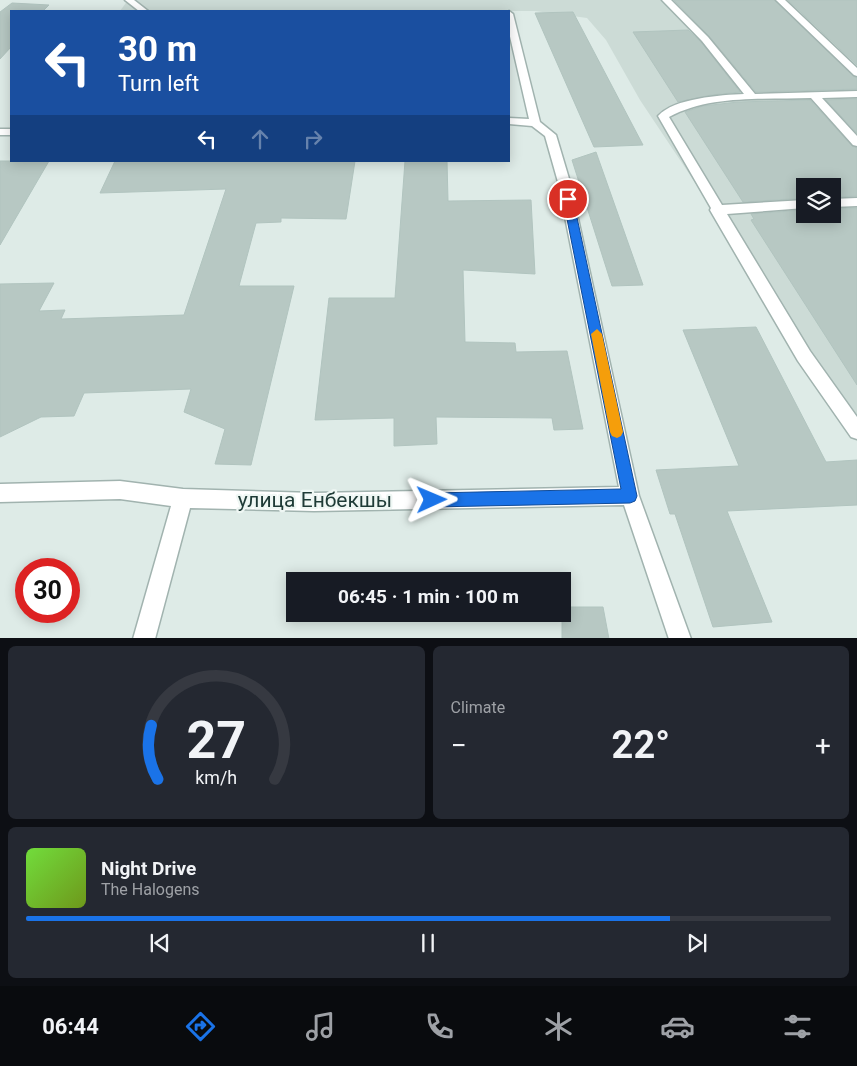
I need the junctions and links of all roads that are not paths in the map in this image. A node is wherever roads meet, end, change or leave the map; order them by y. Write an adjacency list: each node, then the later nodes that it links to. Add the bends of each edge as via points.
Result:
1 (129, 0): 4 (street)
2 (666, 0): 9 (street, via 705,39)
3 (780, 0): 6 (street)
4 (143, 10)
5 (510, 18): 11 (street)
6 (857, 73)
7 (857, 94): 8 (street)
8 (814, 96): 9 (street); 12 (street)
9 (752, 97): 16 (street, via 678,107 663,116)
10 (510, 121): 11 (street)
11 (535, 123): 19 (street, via 550,135 564,182)
12 (857, 143)
13 (857, 202): 14 (street)
14 (841, 203)
15 (796, 205): 16 (street)
16 (716, 210): 17 (street, via 804,356)
17 (857, 431)
18 (0, 493): 20 (street, улица Енбекшы, via 120,490)
19 (630, 496): 20 (street, улица Енбекшы, via 314,502); 22 (street)
20 (183, 498): 21 (street)
21 (144, 638)
22 (680, 638)

